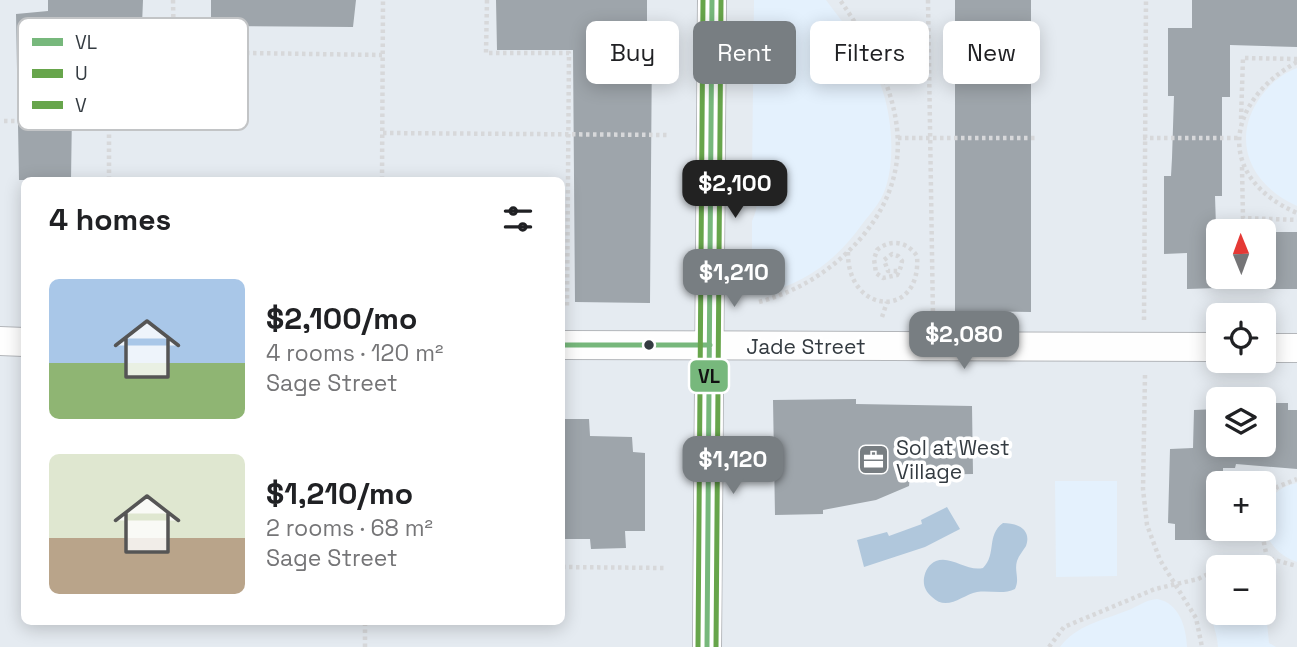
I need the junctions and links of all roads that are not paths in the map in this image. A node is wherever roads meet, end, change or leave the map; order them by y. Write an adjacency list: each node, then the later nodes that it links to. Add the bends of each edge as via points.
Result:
1 (712, 0): 5 (street)
2 (0, 341): 3 (street)
3 (21, 342)
4 (565, 345): 5 (street, Jade Street)
5 (710, 345): 6 (street, Jade Street); 9 (street)
6 (1206, 347)
7 (1276, 348): 8 (street)
8 (1297, 348)
9 (707, 647)

